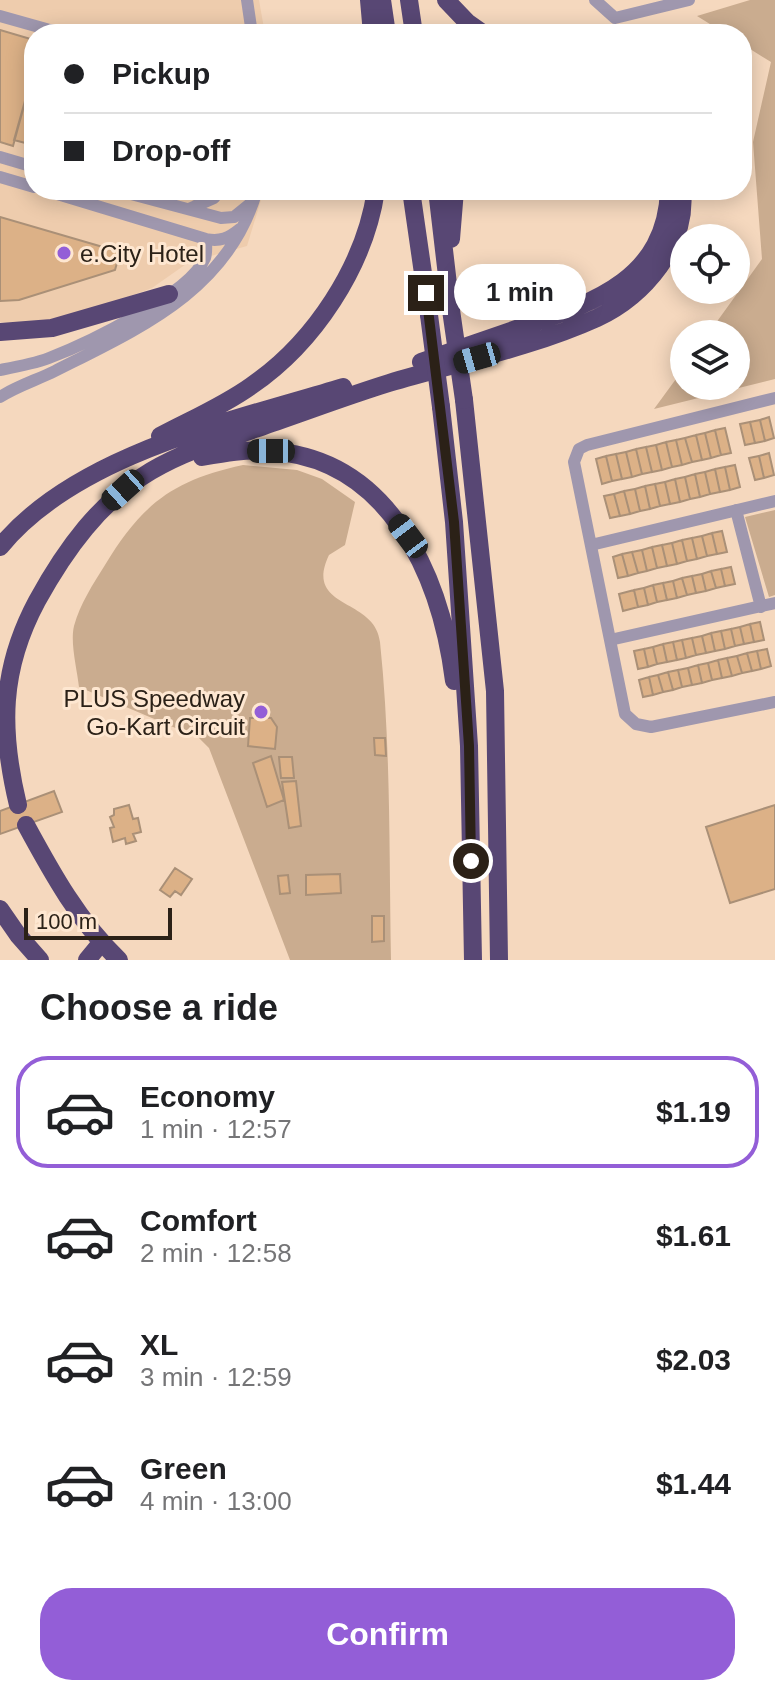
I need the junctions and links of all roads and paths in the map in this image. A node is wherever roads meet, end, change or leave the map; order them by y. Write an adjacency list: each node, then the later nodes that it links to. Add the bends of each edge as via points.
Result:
1 (247, 0): 10 (street)
2 (369, 0): 11 (highway)
3 (382, 0): 12 (highway)
4 (409, 0): 13 (highway)
5 (446, 0): 14 (highway)
6 (595, 0): 7 (street, via 615,18)
7 (689, 0)
8 (0, 16): 9 (street)
9 (28, 24)
10 (251, 24)
11 (371, 24)
12 (386, 24)
13 (413, 24)
14 (470, 24)
15 (0, 157): 16 (street)
16 (24, 164)
17 (0, 177): 18 (street)
18 (24, 184)
19 (81, 200): 32 (street)
20 (152, 200): 30 (street)
21 (210, 200): 30 (street)
22 (251, 200): 30 (street, via 234,217)
23 (253, 200): 31 (street)
24 (374, 200): 39 (highway, via 354,261 302,340 250,387)
25 (412, 200): 49 (highway, bridge, via 454,522)
26 (438, 200): 33 (highway)
27 (454, 200): 33 (highway)
28 (667, 200): 39 (highway, via 651,253 629,278 596,299)
29 (682, 200): 40 (highway, via 681,218 667,255 634,293 598,317 205,446)
30 (187, 210)
31 (242, 227): 32 (street, via 230,237); 37 (street, via 211,274 174,305)
32 (206, 239): 34 (street, via 202,263)
33 (447, 278): 58 (highway, bridge, via 495,691)
34 (169, 294): 35 (highway, via 52,328); 36 (street, via 70,350)
35 (0, 332)
36 (0, 370)
37 (0, 397)
38 (775, 398): 43 (street, via 579,449 575,474)
39 (124, 459): 44 (highway, via 61,491)
40 (150, 472): 49 (highway, via 202,457 271,451 336,469 364,488 390,512 421,559 444,624 458,715); 50 (highway, via 113,500 75,540 23,627 3,716)
41 (775, 501): 42 (street)
42 (736, 510): 43 (street); 46 (street)
43 (591, 545): 47 (street)
44 (0, 547)
45 (775, 603): 46 (street)
46 (761, 607): 47 (street)
47 (610, 640): 48 (street, via 625,714 636,724 660,726)
48 (775, 702)
49 (469, 746): 57 (highway)
50 (18, 805)
51 (26, 825): 53 (highway)
52 (0, 909): 54 (highway)
53 (101, 943): 55 (highway); 56 (highway)
54 (40, 960)
55 (87, 960)
56 (119, 960)
57 (473, 960)
58 (499, 960)

